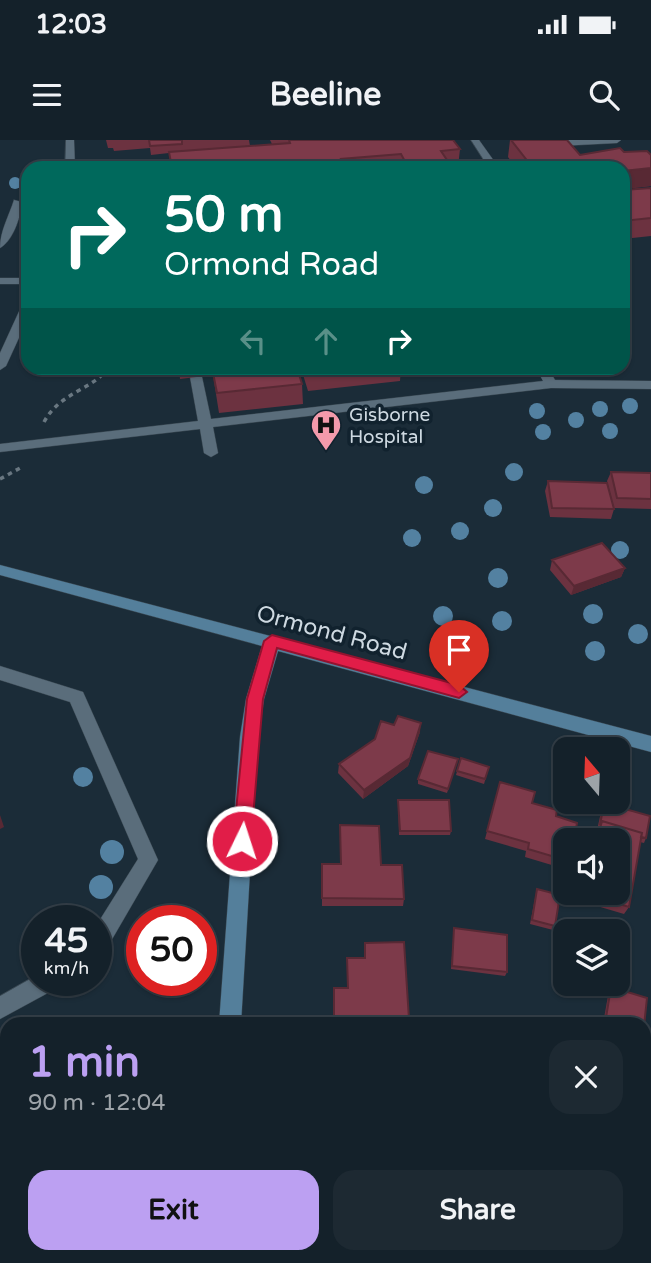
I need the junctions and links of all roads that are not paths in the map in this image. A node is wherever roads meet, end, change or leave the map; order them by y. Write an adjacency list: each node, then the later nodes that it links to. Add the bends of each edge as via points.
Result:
1 (70, 140): 5 (lane)
2 (475, 140): 6 (lane)
3 (525, 140): 4 (lane, via 540,144)
4 (617, 140)
5 (70, 161)
6 (489, 161)
7 (18, 202): 8 (lane)
8 (16, 214): 9 (lane); 10 (lane)
9 (21, 214)
10 (0, 245)
11 (0, 281): 12 (lane)
12 (21, 281)
13 (21, 320): 14 (lane)
14 (0, 366)
15 (546, 375): 17 (lane)
16 (196, 377): 19 (lane)
17 (551, 384): 18 (lane); 19 (lane)
18 (651, 384)
19 (204, 424): 20 (lane); 21 (lane)
20 (0, 448)
21 (211, 453)
22 (0, 570): 23 (main road, Ormond Road)
23 (272, 641): 25 (main road, Ormond Road); 29 (main road, via 249,737)
24 (0, 673): 26 (lane, via 77,697 148,860)
25 (651, 744)
26 (112, 920)
27 (21, 996): 28 (lane)
28 (0, 1008)
29 (230, 1017)

